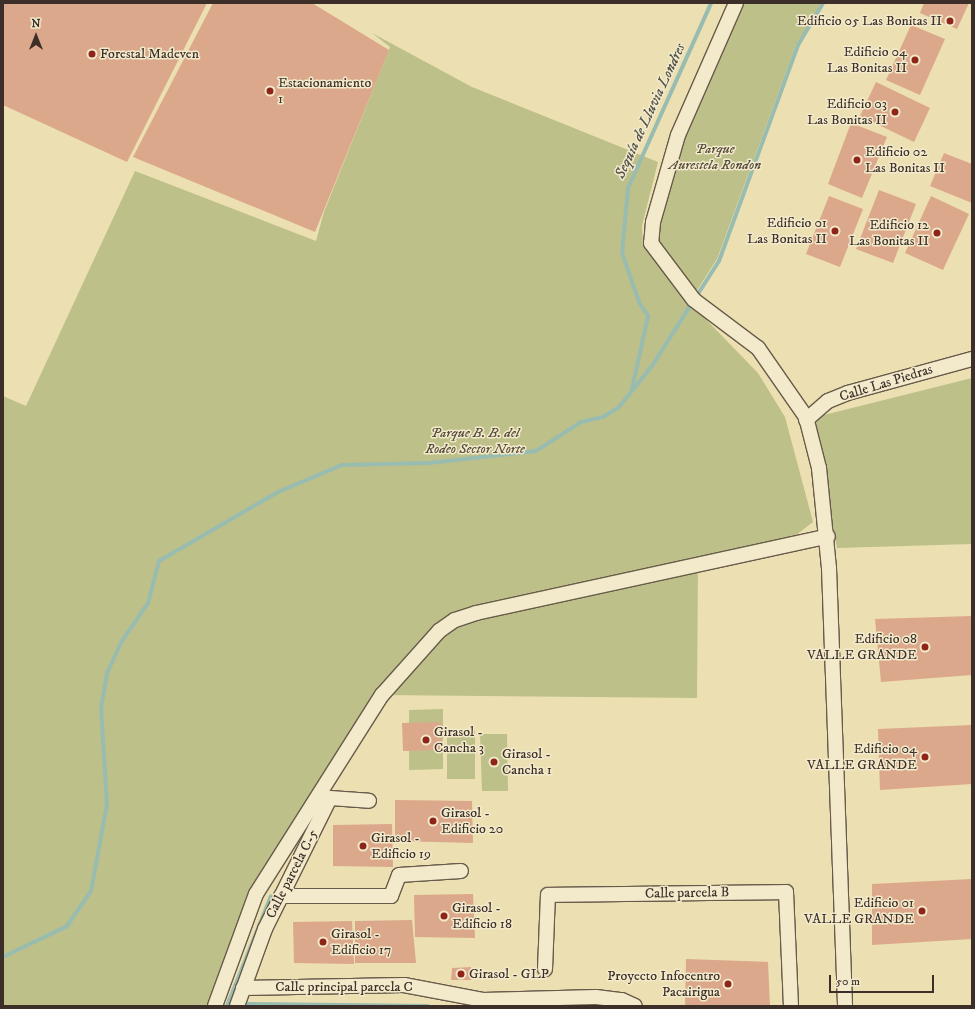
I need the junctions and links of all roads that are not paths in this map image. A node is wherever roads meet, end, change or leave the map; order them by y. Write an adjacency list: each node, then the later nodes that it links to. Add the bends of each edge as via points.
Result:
1 (736, 3): 3 (street, via 678,135 653,222 651,243 694,300 758,348)
2 (972, 359): 3 (street, Calle Las Piedras, via 848,393 828,401)
3 (806, 420): 4 (street, via 819,468)
4 (828, 536): 10 (street, via 787,542 476,613 439,631 382,694 256,894); 14 (street)
5 (369, 801): 7 (street, Calle parcela C-5, via 330,798)
6 (461, 871): 7 (street, via 399,875 391,896)
7 (281, 896): 9 (street, Calle parcela C-5, via 264,929)
8 (545, 969): 13 (street, Calle parcela B, via 548,895 786,892)
9 (243, 988): 11 (street, Calle parcela C-5); 12 (street, Calle principal parcela C, via 404,985 483,1000 596,996 622,1000)
10 (215, 1006)
11 (237, 1006)
12 (634, 1006)
13 (791, 1006)
14 (845, 1006)

